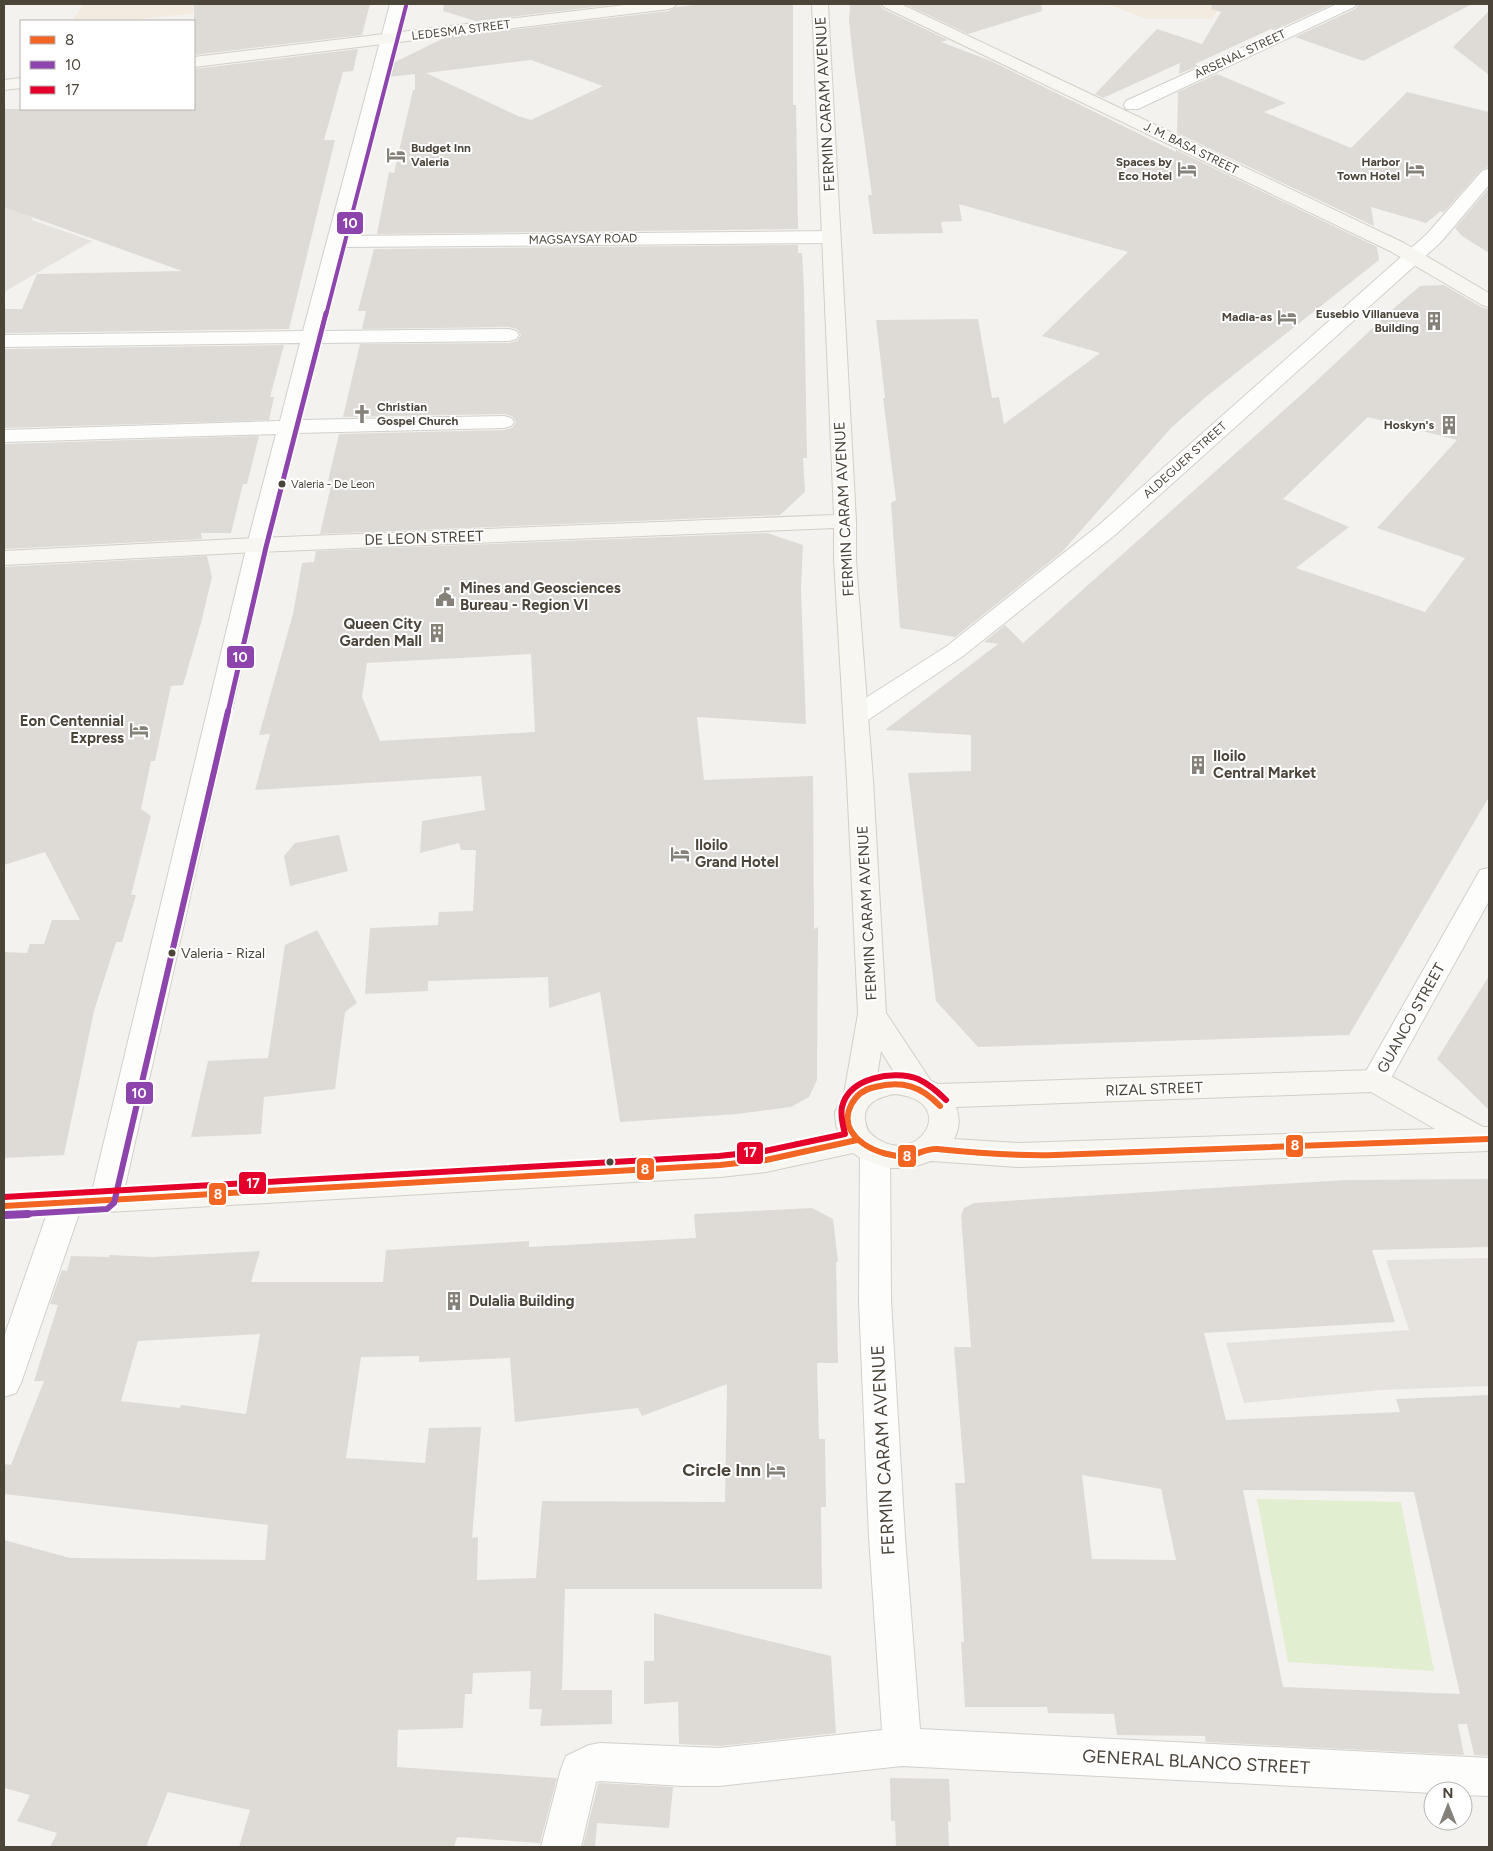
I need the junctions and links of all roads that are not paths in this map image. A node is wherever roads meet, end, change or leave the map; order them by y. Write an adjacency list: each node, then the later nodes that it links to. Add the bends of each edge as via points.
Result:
1 (398, 4): 8 (street)
2 (546, 4): 8 (main road, LEDESMA STREET)
3 (670, 4): 8 (main road, LEDESMA STREET)
4 (820, 4): 18 (main road, FERMIN CARAM AVENUE)
5 (889, 4): 20 (main road, J. M. BASA STREET)
6 (918, 4): 15 (main road, J. M. BASA STREET)
7 (1349, 4): 15 (street, ARSENAL STREET)
8 (391, 31): 9 (main road, LEDESMA STREET); 10 (main road, LEDESMA STREET); 19 (street)
9 (195, 47)
10 (195, 62)
11 (20, 67): 12 (main road)
12 (4, 70)
13 (20, 83): 14 (main road)
14 (4, 85)
15 (1132, 105): 17 (main road, J. M. BASA STREET)
16 (1489, 174): 20 (street, ALDEGUER STREET)
17 (1341, 202)
18 (831, 237): 19 (street, MAGSAYSAY ROAD); 28 (main road, FERMIN CARAM AVENUE)
19 (336, 242): 23 (street)
20 (1423, 247): 21 (main road, J. M. BASA STREET); 31 (street, ALDEGUER STREET, via 1108,530 955,651)
21 (1489, 300)
22 (508, 335): 23 (street)
23 (311, 338): 24 (street); 26 (street)
24 (4, 341)
25 (504, 422): 26 (street)
26 (290, 426): 27 (street); 29 (street)
27 (4, 436)
28 (845, 521): 29 (main road, DE LEON STREET); 31 (main road, FERMIN CARAM AVENUE)
29 (258, 545): 30 (main road, DE LEON STREET); 40 (street)
30 (4, 558)
31 (856, 716): 33 (main road, FERMIN CARAM AVENUE)
32 (1489, 877): 34 (street, GUANCO STREET)
33 (872, 1014): 35 (main road, FERMIN CARAM AVENUE); 36 (main road, FERMIN CARAM AVENUE)
34 (1375, 1081): 35 (main road, RIZAL STREET); 37 (main road, GUANCO STREET)
35 (926, 1092): 36 (main road, via 908,1084 881,1084); 39 (main road, via 944,1116 942,1134)
36 (859, 1094): 38 (main road, via 851,1104 848,1116 850,1128)
37 (1484, 1139): 39 (main road, via 1019,1155)
38 (866, 1146): 39 (main road, via 900,1157); 40 (main road, via 720,1165); 44 (street, FERMIN CARAM AVENUE)
39 (928, 1149)
40 (106, 1200): 41 (main road)
41 (67, 1202): 42 (main road); 43 (street)
42 (4, 1206)
43 (4, 1383)
44 (902, 1747): 45 (street, GENERAL BLANCO STREET); 46 (street, GENERAL BLANCO STREET, via 719,1767 589,1764 580,1769)
45 (1489, 1778)
46 (561, 1847)

